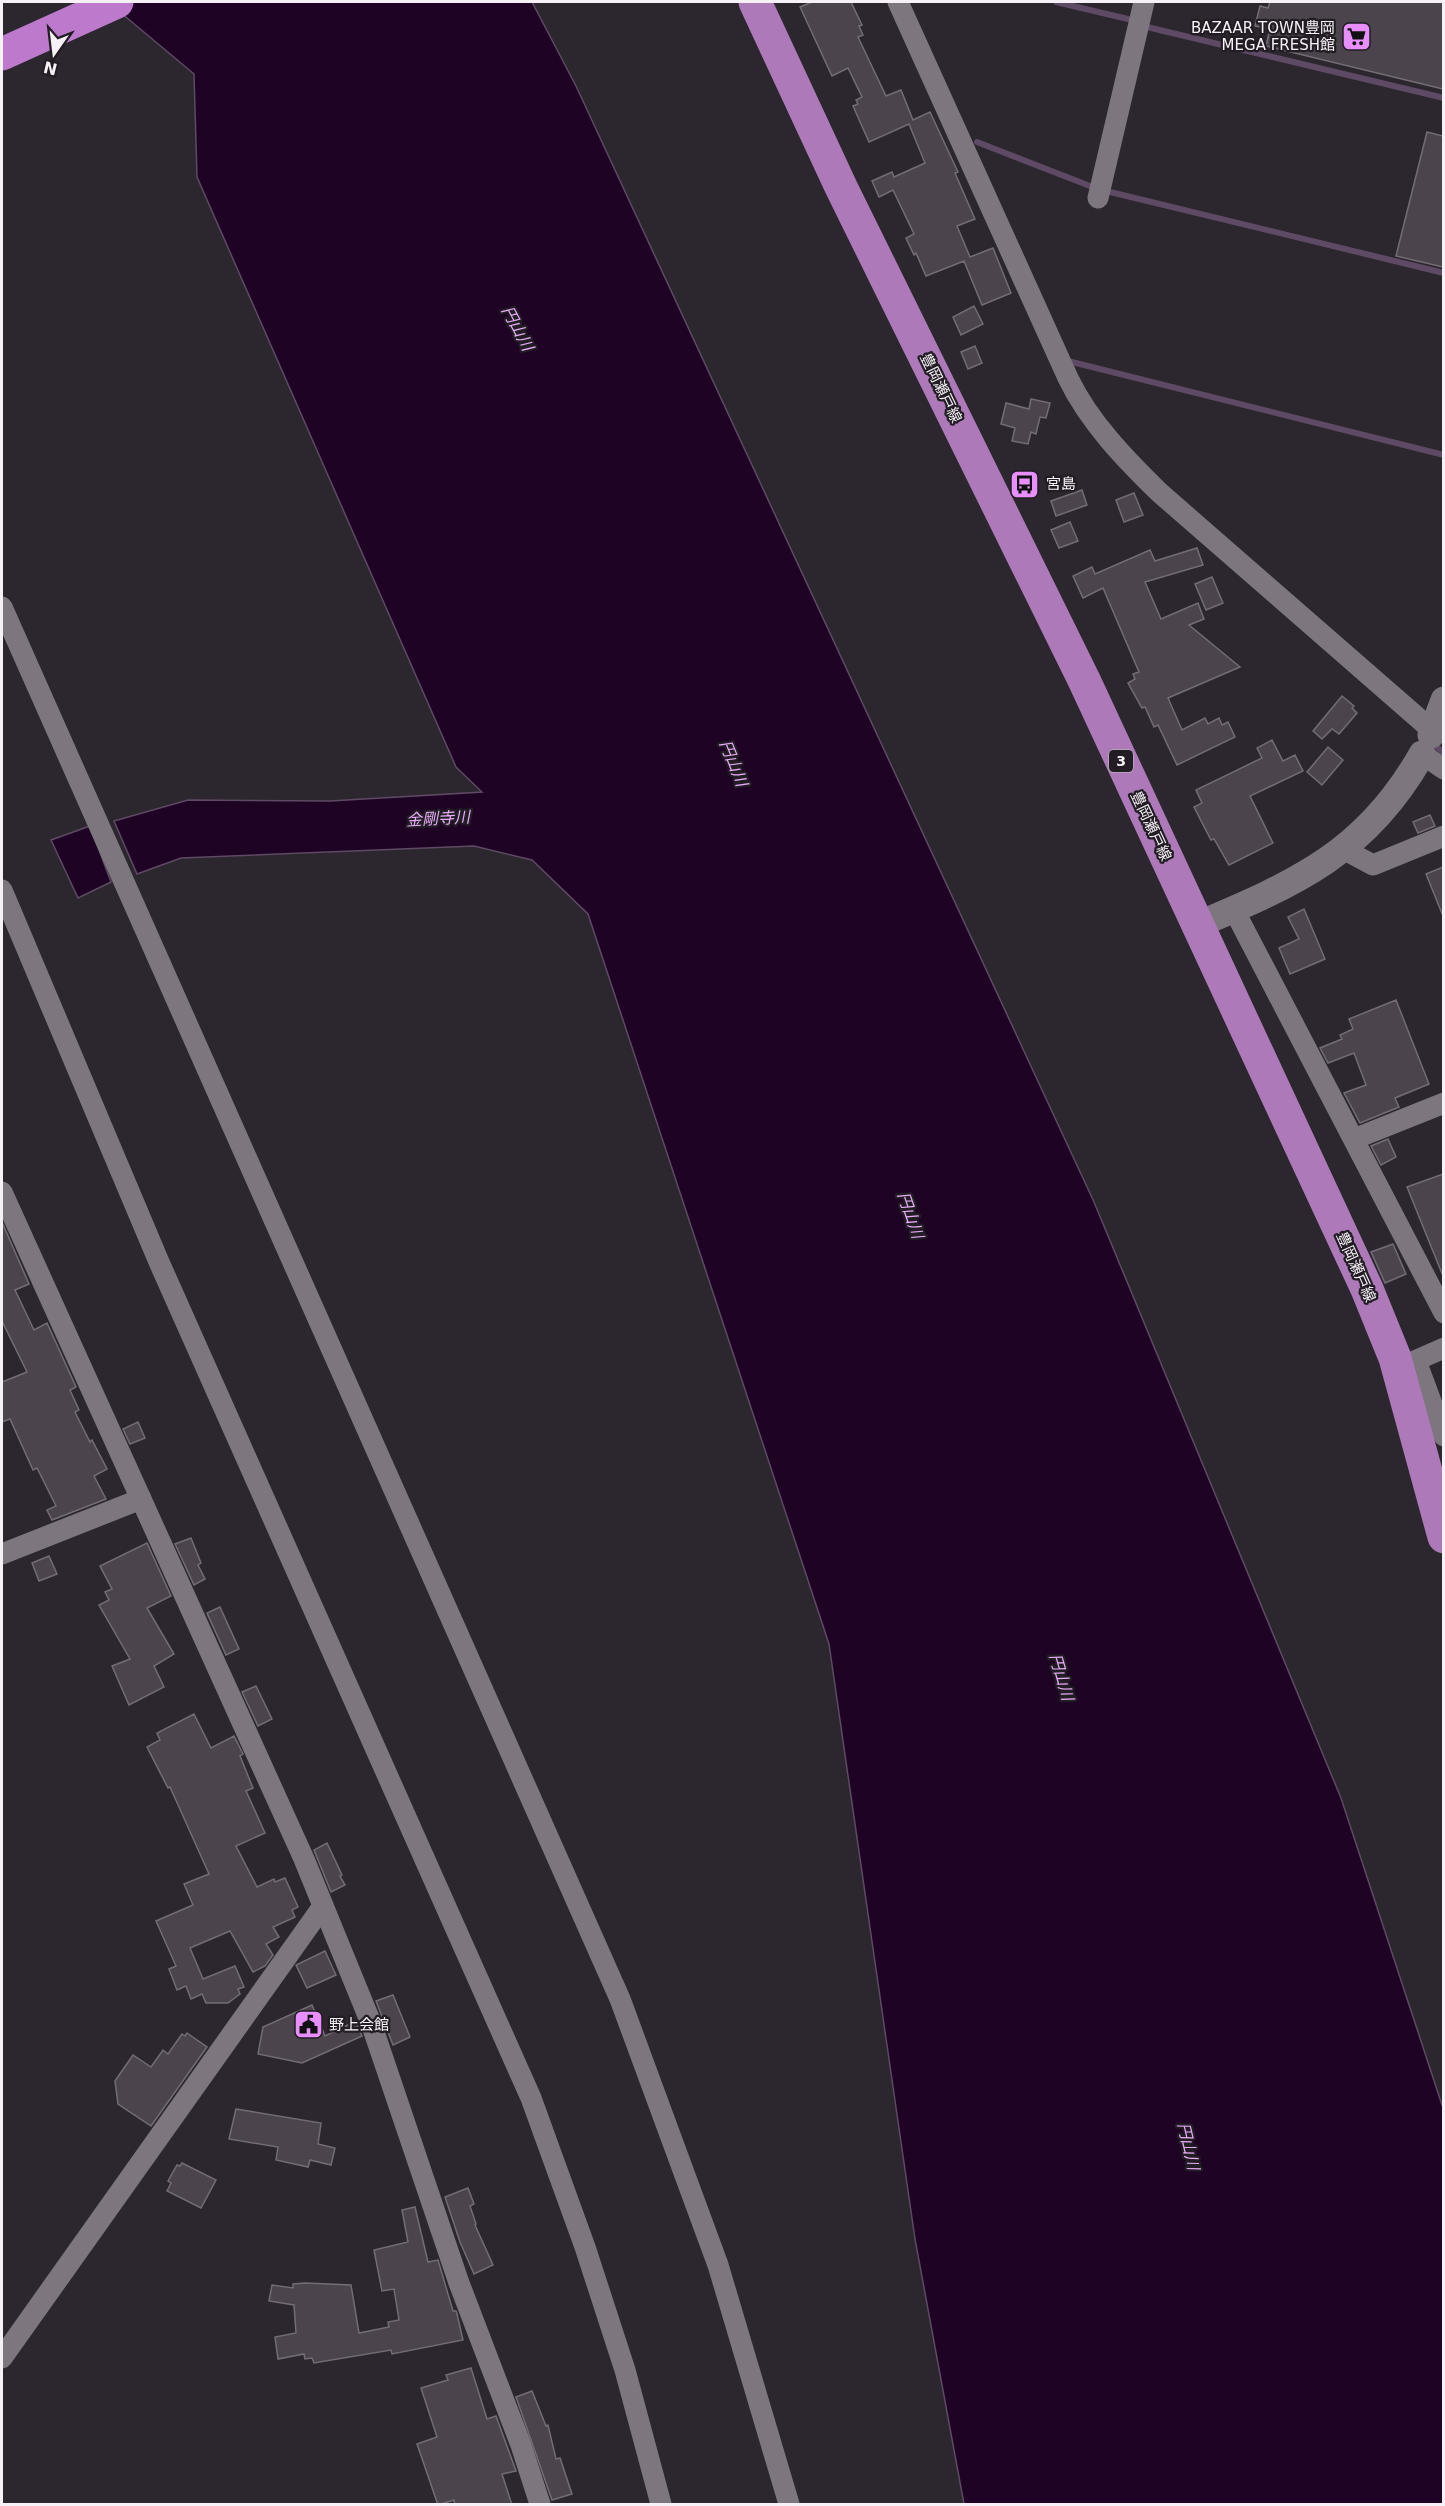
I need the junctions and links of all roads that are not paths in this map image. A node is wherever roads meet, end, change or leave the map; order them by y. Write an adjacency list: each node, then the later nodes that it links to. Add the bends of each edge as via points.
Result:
1 (117, 2): 5 (highway)
2 (755, 2): 14 (main road, 豊岡瀬戸線 / 3, via 841,187 1084,680)
3 (898, 2): 9 (street, via 1068,378 1090,414 1134,468)
4 (1144, 2): 6 (street)
5 (2, 54)
6 (1098, 198)
7 (2, 607): 29 (street, via 620,1999 718,2265)
8 (1443, 699): 9 (street)
9 (1432, 747): 11 (street, via 1378,818)
10 (1443, 836): 11 (street, via 1373,865)
11 (1343, 849): 13 (street, via 1286,886)
12 (2, 891): 28 (street, via 164,1273 531,2098 625,2370)
13 (1234, 910): 14 (street); 16 (street)
14 (1197, 925): 20 (main road, 豊岡瀬戸線 / 3, via 1367,1289)
15 (1443, 1103): 16 (street)
16 (1354, 1139): 18 (street)
17 (2, 1192): 22 (street)
18 (1443, 1313)
19 (1443, 1348): 20 (street)
20 (1407, 1365): 21 (street); 23 (main road, 豊岡瀬戸線 / 3)
21 (1443, 1436)
22 (141, 1499): 24 (street); 25 (street)
23 (1443, 1537)
24 (2, 1554)
25 (323, 1906): 26 (street); 27 (street, via 371,2023)
26 (2, 2358)
27 (540, 2505)
28 (661, 2505)
29 (789, 2505)

